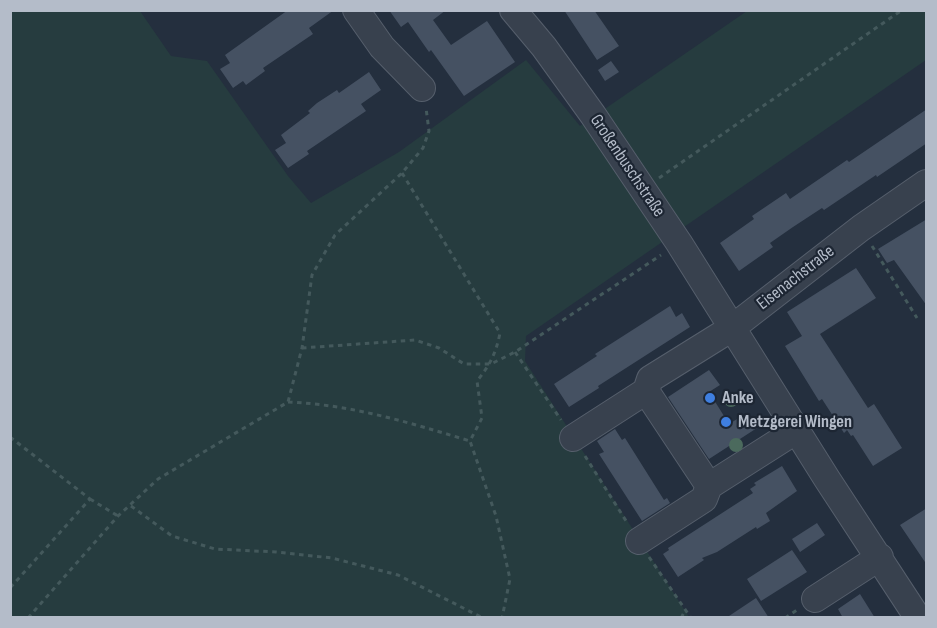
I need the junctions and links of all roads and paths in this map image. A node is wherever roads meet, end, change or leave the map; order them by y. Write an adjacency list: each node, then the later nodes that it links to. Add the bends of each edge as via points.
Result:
1 (356, 10): 4 (street, via 381,46)
2 (513, 10): 7 (street, Großenbuschstraße, via 544,47)
3 (902, 10): 7 (path)
4 (422, 88): 5 (path, via 429,131 423,148)
5 (402, 173): 12 (path, via 335,236 323,255 312,275); 14 (path, via 500,333)
6 (927, 183): 8 (street, Eisenachstraße)
7 (642, 189): 9 (street, Großenbuschstraße)
8 (861, 228): 10 (path); 11 (street, Eisenachstraße)
9 (679, 243): 11 (street, Großenbuschstraße); 13 (path)
10 (917, 318)
11 (732, 328): 15 (street, via 650,379); 17 (street, Großenbuschstraße)
12 (302, 348): 14 (path, via 415,340 439,348 464,364); 16 (path)
13 (515, 352): 14 (path); 19 (path)
14 (491, 364): 20 (path, via 477,381 482,418)
15 (646, 391): 19 (street); 21 (street)
16 (288, 402): 20 (path, via 381,414); 23 (path, via 158,479)
17 (797, 430): 21 (street); 26 (street, Großenbuschstraße)
18 (10, 436): 22 (path)
19 (573, 438): 25 (path)
20 (470, 441): 32 (path, via 496,516 510,579)
21 (709, 486): 25 (street, via 704,499)
22 (90, 499): 24 (path); 27 (path)
23 (131, 506): 24 (path); 31 (path, via 172,536 215,549 332,558 398,576)
24 (118, 516): 30 (path)
25 (639, 541): 29 (path)
26 (879, 557): 28 (street); 35 (street, Großenbuschstraße)
27 (10, 588)
28 (815, 598)
29 (685, 611): 33 (path); 34 (path)
30 (28, 618)
31 (483, 618)
32 (502, 618)
33 (681, 618)
34 (691, 618)
35 (918, 618)

